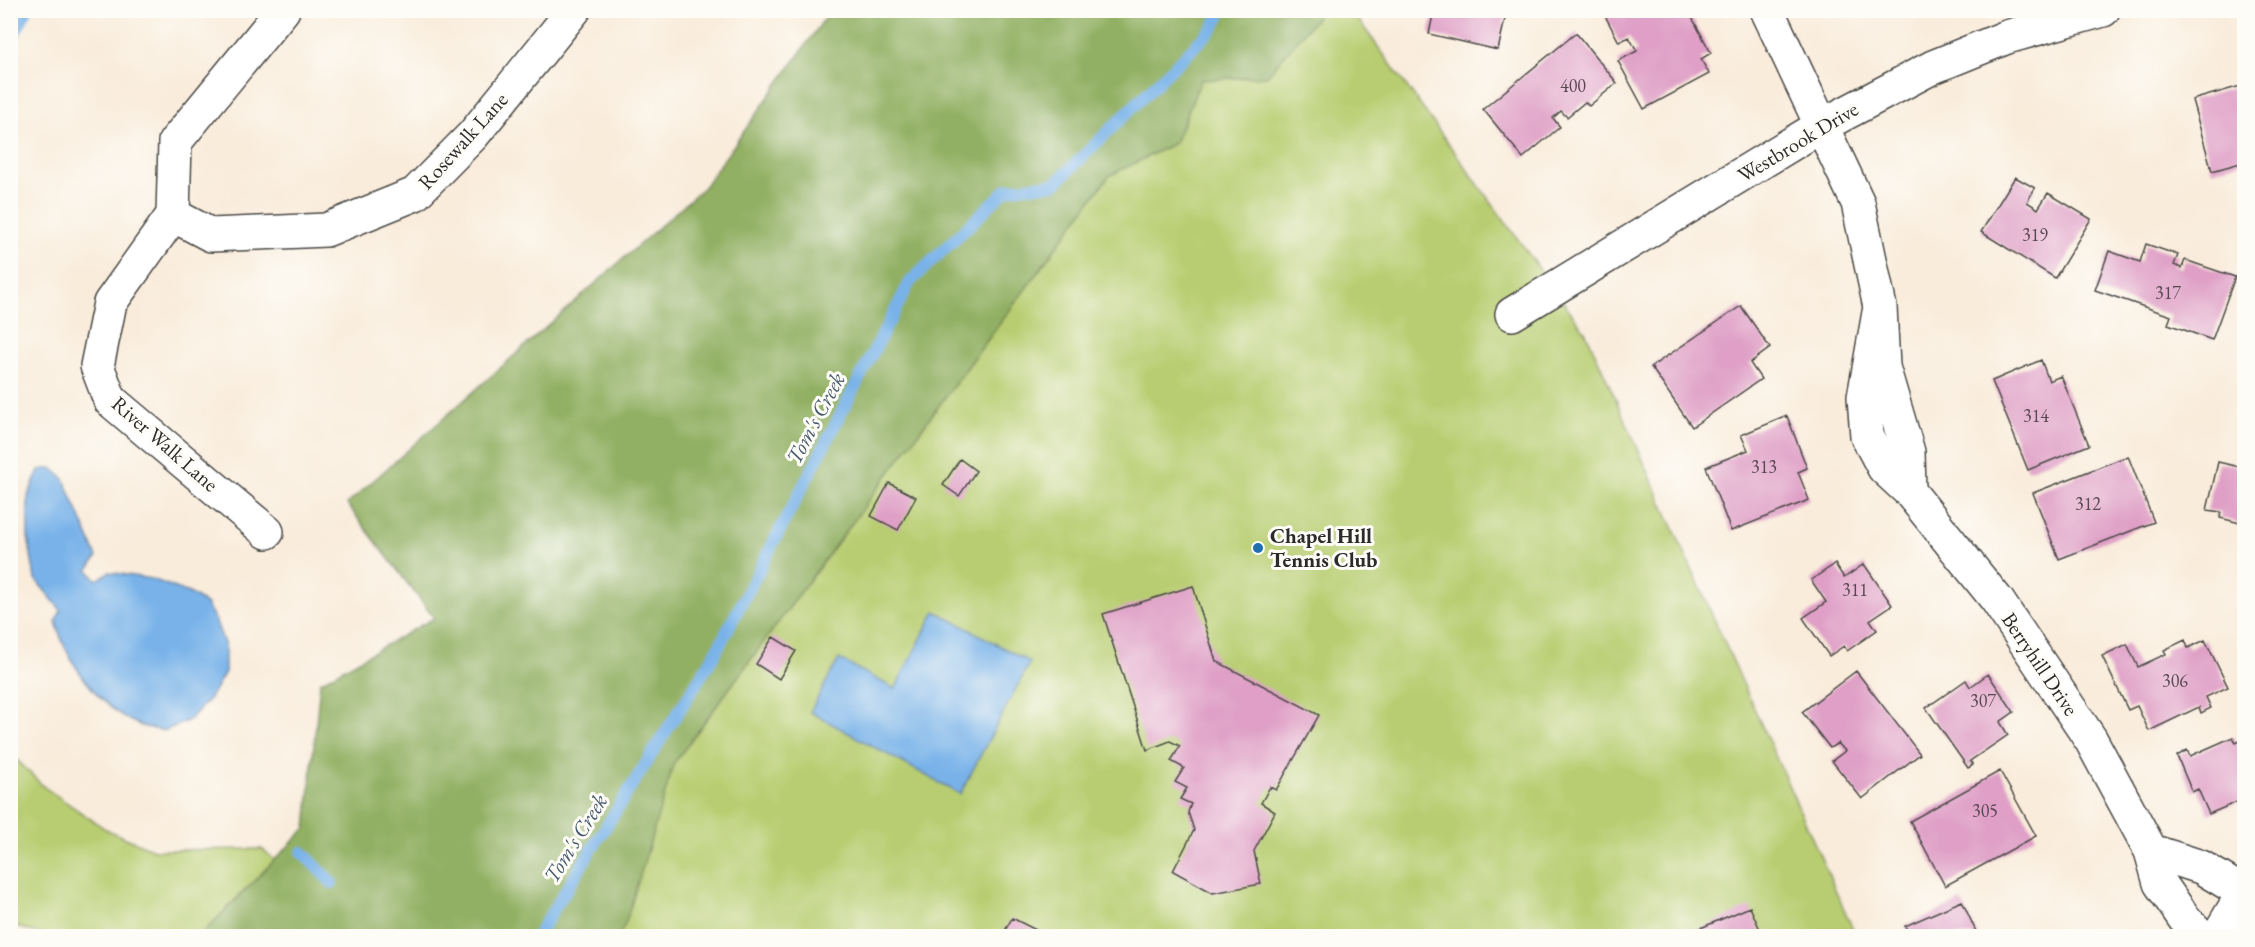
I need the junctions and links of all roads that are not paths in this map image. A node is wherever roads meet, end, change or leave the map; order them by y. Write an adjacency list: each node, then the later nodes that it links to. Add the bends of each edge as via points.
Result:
1 (283, 10): 6 (street, via 176,142)
2 (574, 10): 6 (street, Rosewalk Lane, via 473,135 415,194 326,230 211,235)
3 (1767, 10): 5 (street, Berryhill Drive)
4 (2103, 10): 5 (street, Westbrook Drive, via 2007,37 1944,63)
5 (1821, 126): 7 (street, Westbrook Drive); 9 (street, Berryhill Drive, via 1858,203 1880,307 1864,397 1867,436 1884,468 1909,491 1997,600 2085,730)
6 (173, 215): 8 (street, River Walk Lane, via 110,303 97,366 110,400)
7 (1512, 314)
8 (267, 532)
9 (2151, 850): 10 (street, via 2201,867); 11 (street, Berryhill Drive, via 2160,883)
10 (2244, 893): 12 (street)
11 (2201, 936)
12 (2218, 936)

